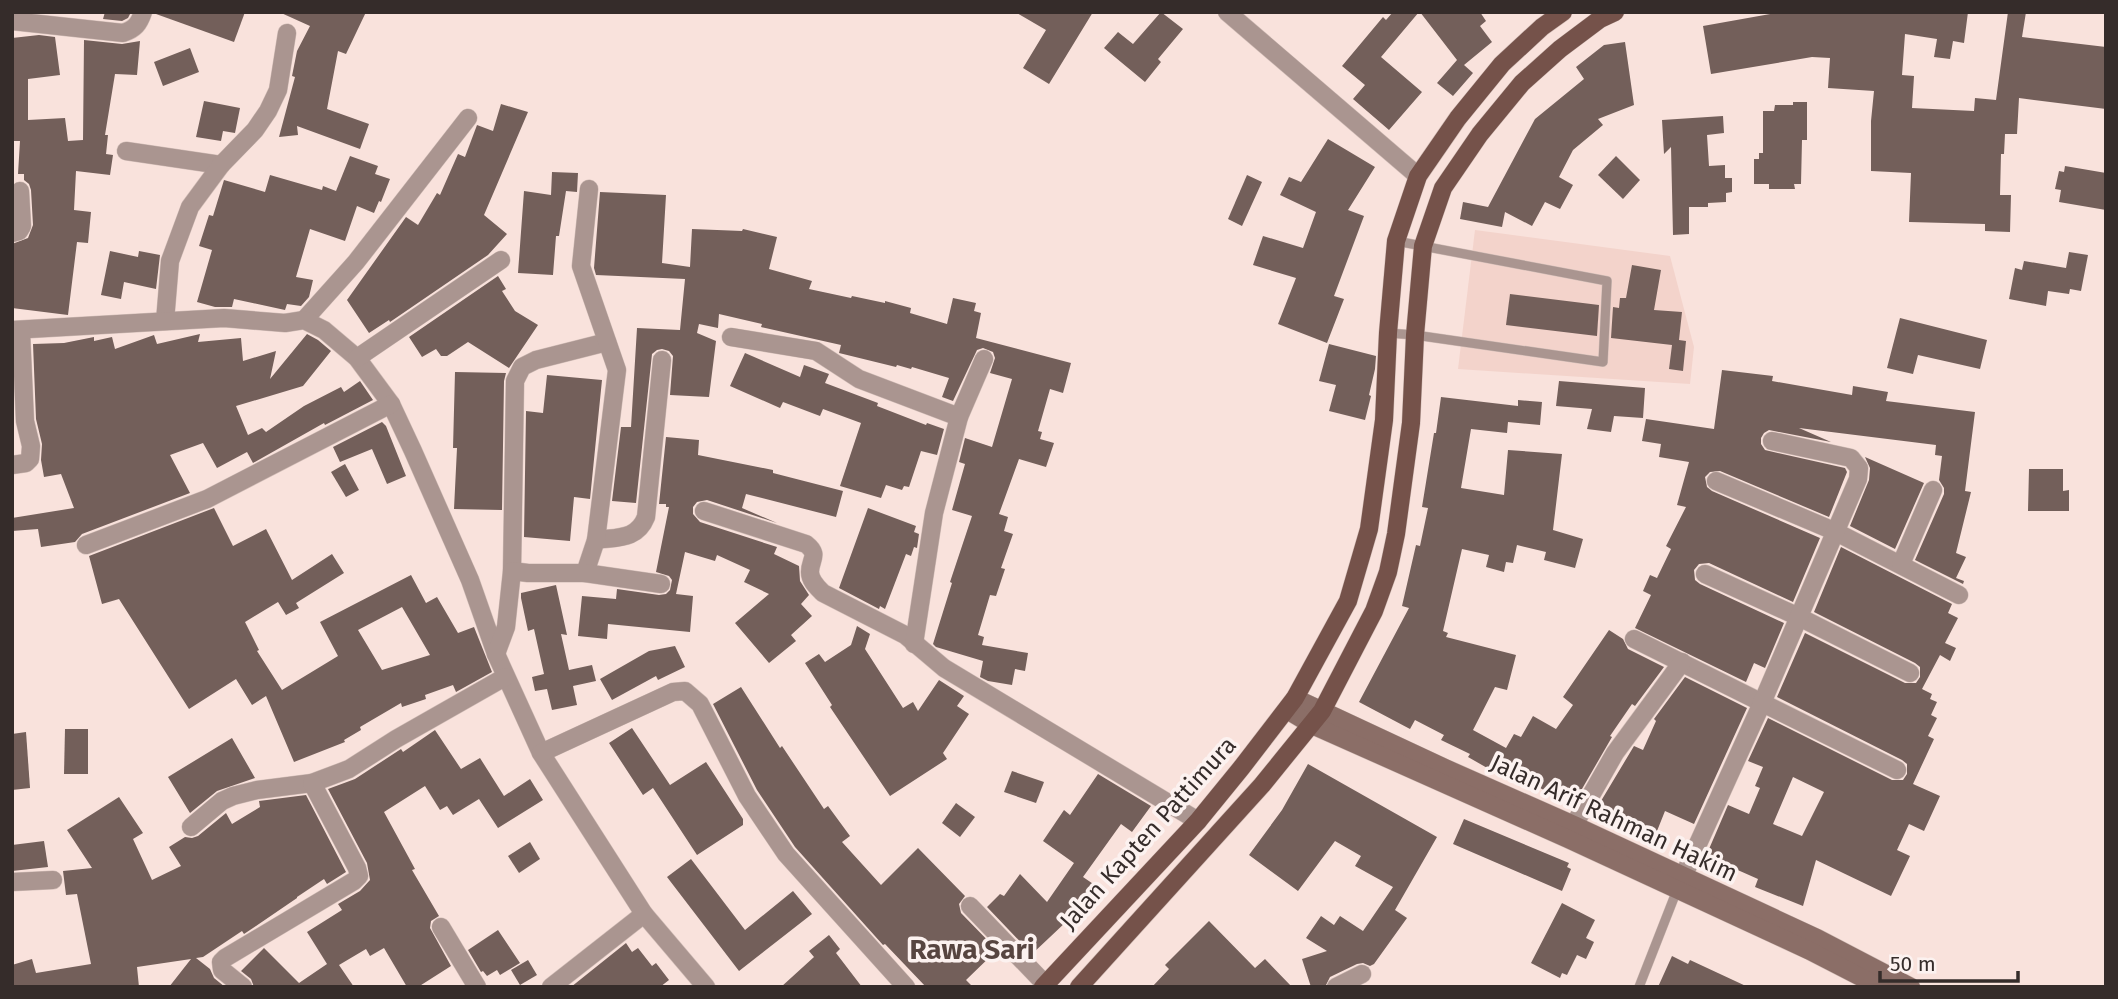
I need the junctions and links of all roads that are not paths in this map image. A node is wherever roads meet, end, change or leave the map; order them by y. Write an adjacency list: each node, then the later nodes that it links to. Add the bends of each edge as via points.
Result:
1 (144, 12): 5 (street, via 133,30 123,33)
2 (1227, 12): 10 (street)
3 (1563, 12): 10 (main road, Jalan Kapten Pattimura, via 1502,64)
4 (1615, 12): 15 (main road, via 1560,49 1522,83 1443,188)
5 (12, 21)
6 (287, 33): 9 (street, via 278,90 268,111)
7 (468, 118): 17 (street, via 356,262)
8 (126, 150): 9 (street)
9 (221, 165): 18 (street, via 190,207 170,261)
10 (1418, 176): 14 (main road, Jalan Kapten Pattimura)
11 (589, 189): 23 (street, via 581,265)
12 (20, 191): 13 (street, via 22,226)
13 (12, 233)
14 (1396, 241): 15 (lane); 20 (main road, Jalan Kapten Pattimura)
15 (1423, 246): 21 (main road); 21 (lane, via 1607,281 1603,362)
16 (501, 260): 24 (street)
17 (304, 320): 18 (street); 24 (street, via 324,330)
18 (165, 321): 19 (street)
19 (17, 330): 30 (street, via 31,446 26,463)
20 (1388, 333): 21 (lane); 51 (main road, Jalan Kapten Pattimura, via 1384,420 1369,529 1349,601)
21 (1415, 335): 52 (main road, via 1411,423 1388,572 1374,611)
22 (731, 337): 28 (street, via 816,351 859,379)
23 (607, 342): 35 (street, via 617,370); 38 (street, via 536,360 522,367 515,381)
24 (357, 358): 27 (street)
25 (984, 359): 28 (street)
26 (662, 360): 35 (street, via 646,517 634,534)
27 (391, 404): 36 (street, via 207,499); 46 (street, via 470,580)
28 (959, 417): 45 (street, via 934,513)
29 (1772, 441): 34 (street, via 1850,458 1859,468)
30 (12, 465)
31 (1716, 481): 34 (street)
32 (1933, 490): 37 (street)
33 (704, 511): 45 (street, via 806,544 814,555 813,582 823,593)
34 (1834, 531): 37 (street); 43 (street)
35 (596, 540): 39 (street)
36 (86, 545)
37 (1901, 564): 42 (street)
38 (512, 571): 39 (street); 46 (street, via 506,627)
39 (585, 573): 41 (street)
40 (1705, 574): 43 (street)
41 (661, 584)
42 (1959, 594)
43 (1799, 617): 48 (street); 50 (street)
44 (1634, 639): 47 (street)
45 (914, 644): 56 (street, via 944,668)
46 (496, 654): 49 (street)
47 (1682, 662): 50 (street); 57 (street, via 1615,753)
48 (1910, 673)
49 (505, 677): 53 (street); 55 (street, via 349,769)
50 (1762, 703): 54 (street); 61 (street)
51 (1291, 704): 52 (main road, Jalan Arif Rahman Hakim); 56 (main road, Jalan Kapten Pattimura)
52 (1317, 718): 57 (main road, Jalan Arif Rahman Hakim); 61 (main road, Jalan Arif Rahman Hakim, via 1568,838); 73 (main road)
53 (541, 753): 63 (street); 72 (street, via 673,692 685,691 700,704 747,796 786,854)
54 (1898, 770)
55 (312, 783): 58 (street, via 233,796); 68 (street, via 359,876 225,958 222,970)
56 (1198, 821): 67 (main road, Jalan Kapten Pattimura)
57 (1574, 825): 61 (main road, Jalan Arif Rahman Hakim)
58 (191, 827)
59 (53, 880): 60 (street)
60 (12, 882)
61 (1680, 883): 66 (main road, Jalan Arif Rahman Hakim); 75 (lane); 76 (main road, Jalan Arif Rahman Hakim, via 1816,938)
62 (970, 906): 67 (street)
63 (643, 914): 70 (street); 71 (street)
64 (441, 927): 69 (street)
65 (1362, 974): 74 (street)
66 (1869, 984)
67 (1044, 986)
68 (243, 987)
69 (477, 987)
70 (551, 987)
71 (706, 987)
72 (906, 987)
73 (1079, 987)
74 (1336, 987)
75 (1639, 987)
76 (1911, 987)

